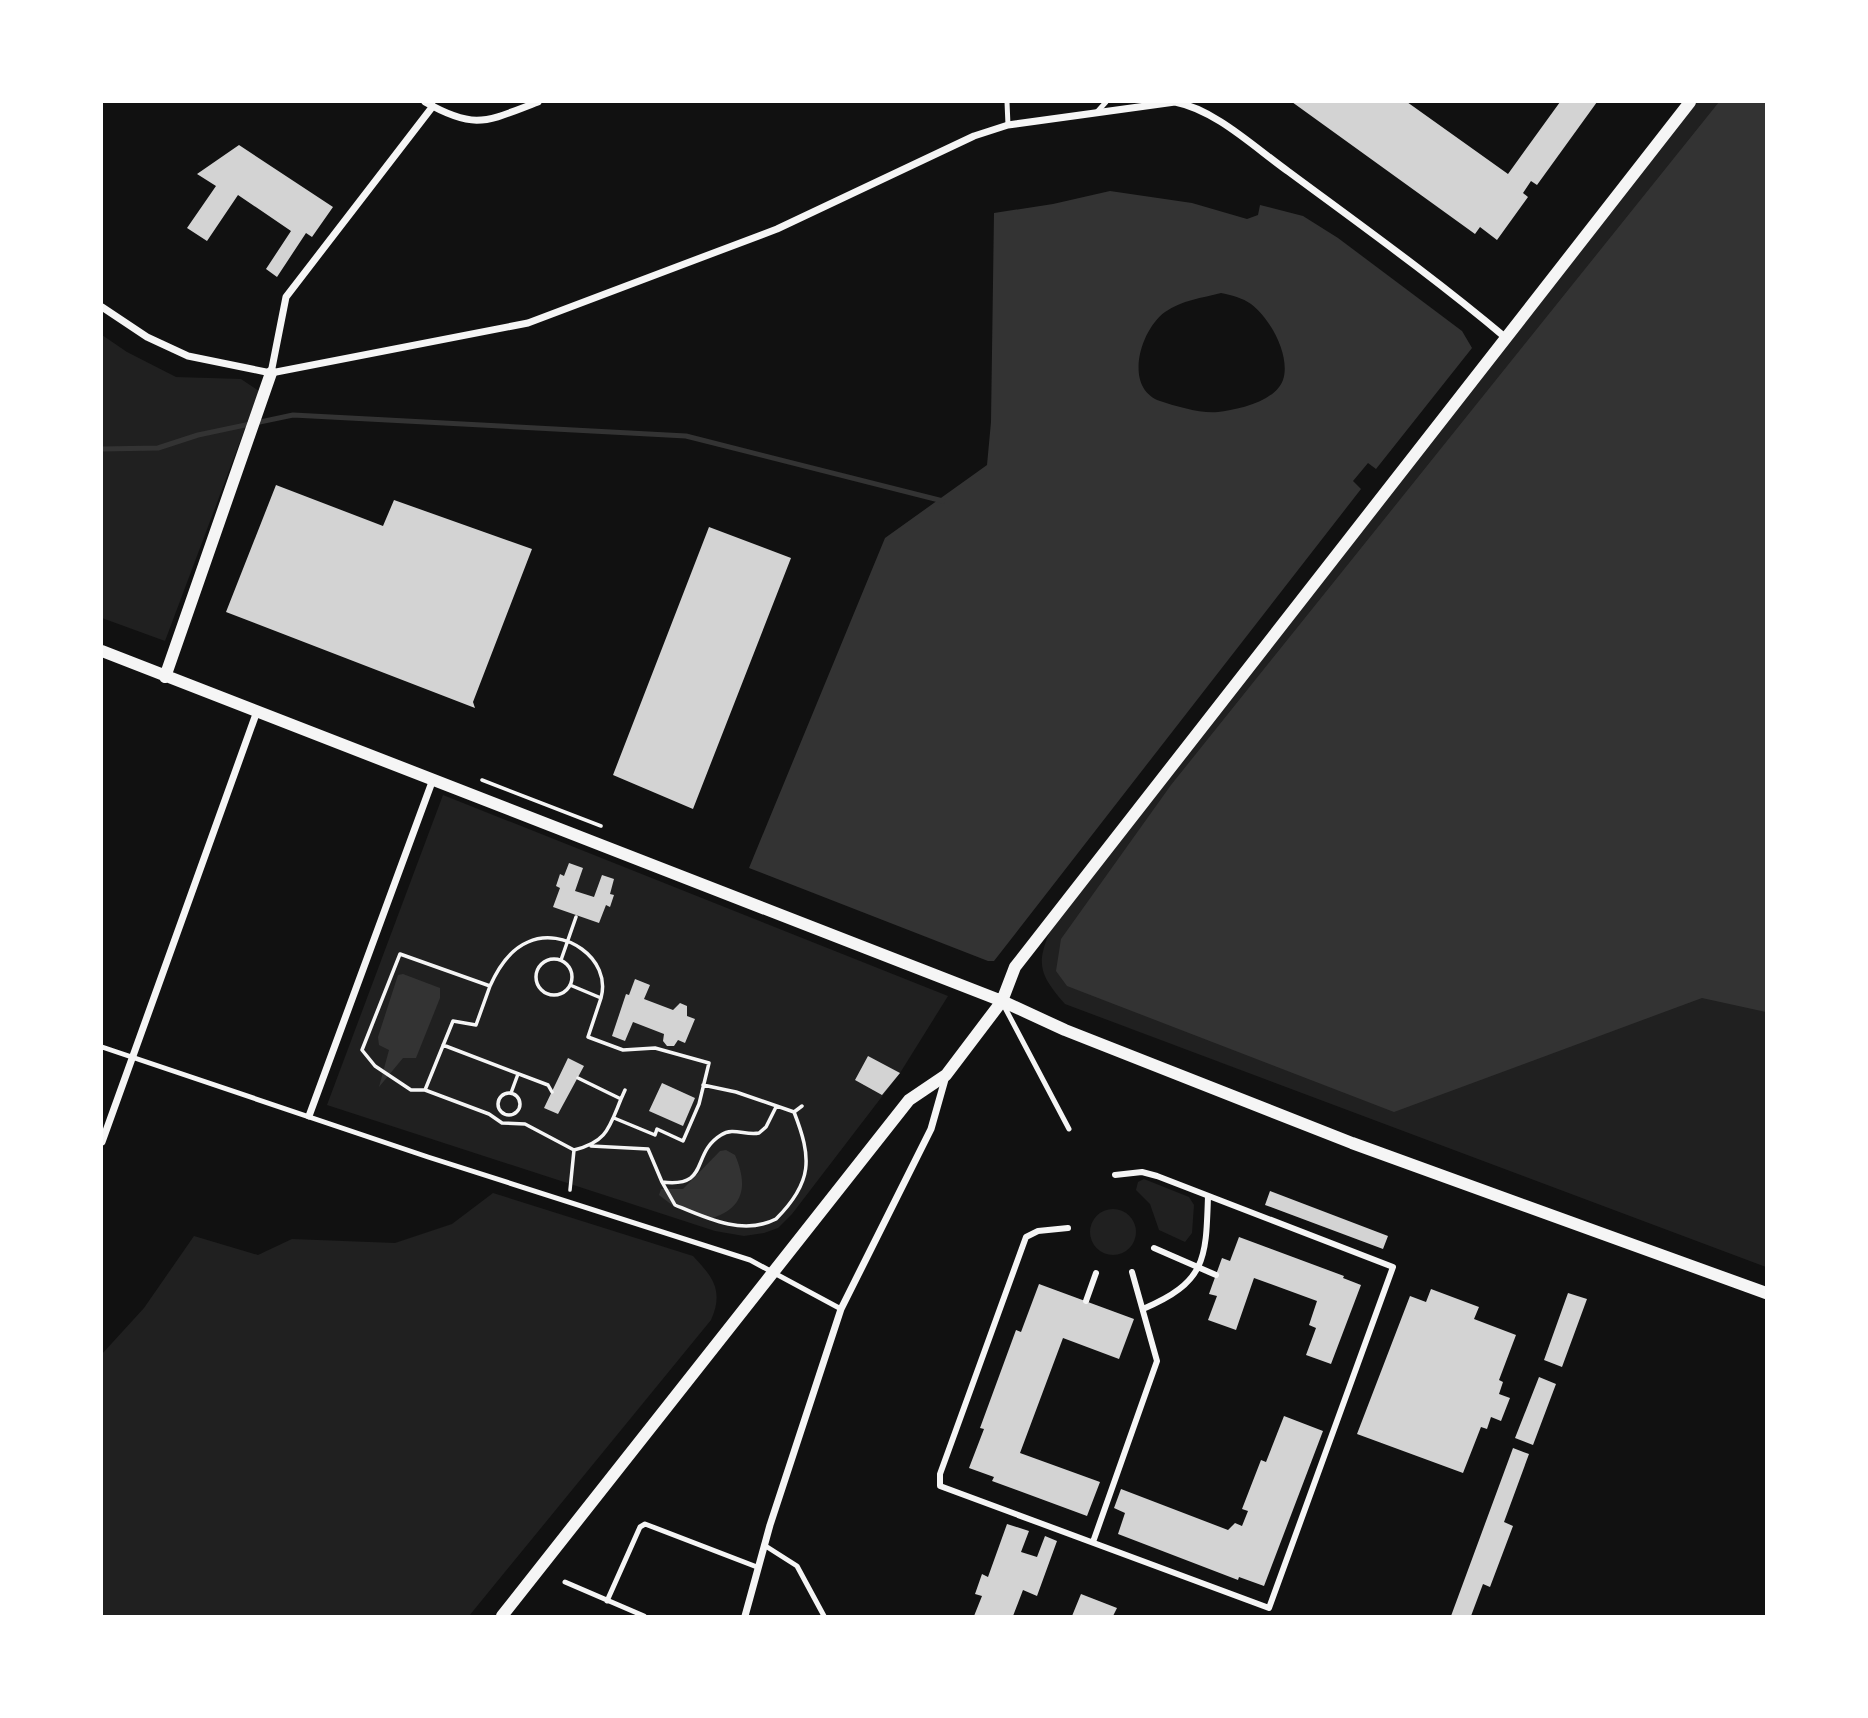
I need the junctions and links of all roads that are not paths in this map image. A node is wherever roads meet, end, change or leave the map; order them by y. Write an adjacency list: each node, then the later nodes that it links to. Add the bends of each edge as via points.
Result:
1 (425, 102): 6 (street)
2 (534, 102): 6 (street, via 483,121 453,117)
3 (1007, 102): 8 (lane)
4 (1106, 102): 7 (lane)
5 (1690, 102): 10 (street)
6 (433, 106): 11 (street, via 286,297)
7 (1097, 112): 8 (street); 10 (street, via 1175,102 1190,105 1347,215)
8 (1008, 125): 11 (street, via 974,136 777,229 528,323)
9 (102, 307): 11 (street, via 147,337 188,356)
10 (1507, 339): 16 (street, via 1014,967)
11 (271, 373): 13 (street)
12 (102, 651): 13 (street)
13 (165, 677): 14 (street)
14 (256, 714): 15 (street); 18 (street)
15 (432, 782): 16 (street); 20 (street)
16 (1002, 1001): 19 (street); 21 (lane); 32 (street, via 1056,1027 1352,1143)
17 (102, 1047): 18 (lane)
18 (131, 1055): 20 (lane); 22 (street)
19 (946, 1075): 29 (street, via 909,1100); 34 (street, via 931,1129)
20 (309, 1116): 29 (lane, via 715,1248)
21 (1069, 1129)
22 (102, 1142)
23 (1115, 1175): 24 (street, via 1142,1172)
24 (1208, 1196): 27 (street, via 1205,1248); 36 (street, via 1393,1267 1269,1608)
25 (1068, 1228): 36 (street, via 1026,1237 940,1474 940,1486)
26 (1154, 1248): 27 (street)
27 (1199, 1267): 31 (street); 35 (street, via 1172,1297)
28 (1132, 1272): 35 (street)
29 (772, 1273): 34 (lane); 41 (street)
30 (1096, 1273): 33 (street)
31 (1216, 1275)
32 (1766, 1293)
33 (1086, 1301)
34 (841, 1309): 37 (street)
35 (1143, 1309): 36 (street, via 1157,1361)
36 (1093, 1542)
37 (764, 1545): 38 (street); 44 (lane, via 797,1566)
38 (757, 1567): 40 (lane, via 645,1524); 43 (street)
39 (565, 1582): 40 (lane)
40 (607, 1601): 42 (lane)
41 (502, 1616)
42 (644, 1616)
43 (745, 1616)
44 (824, 1616)

